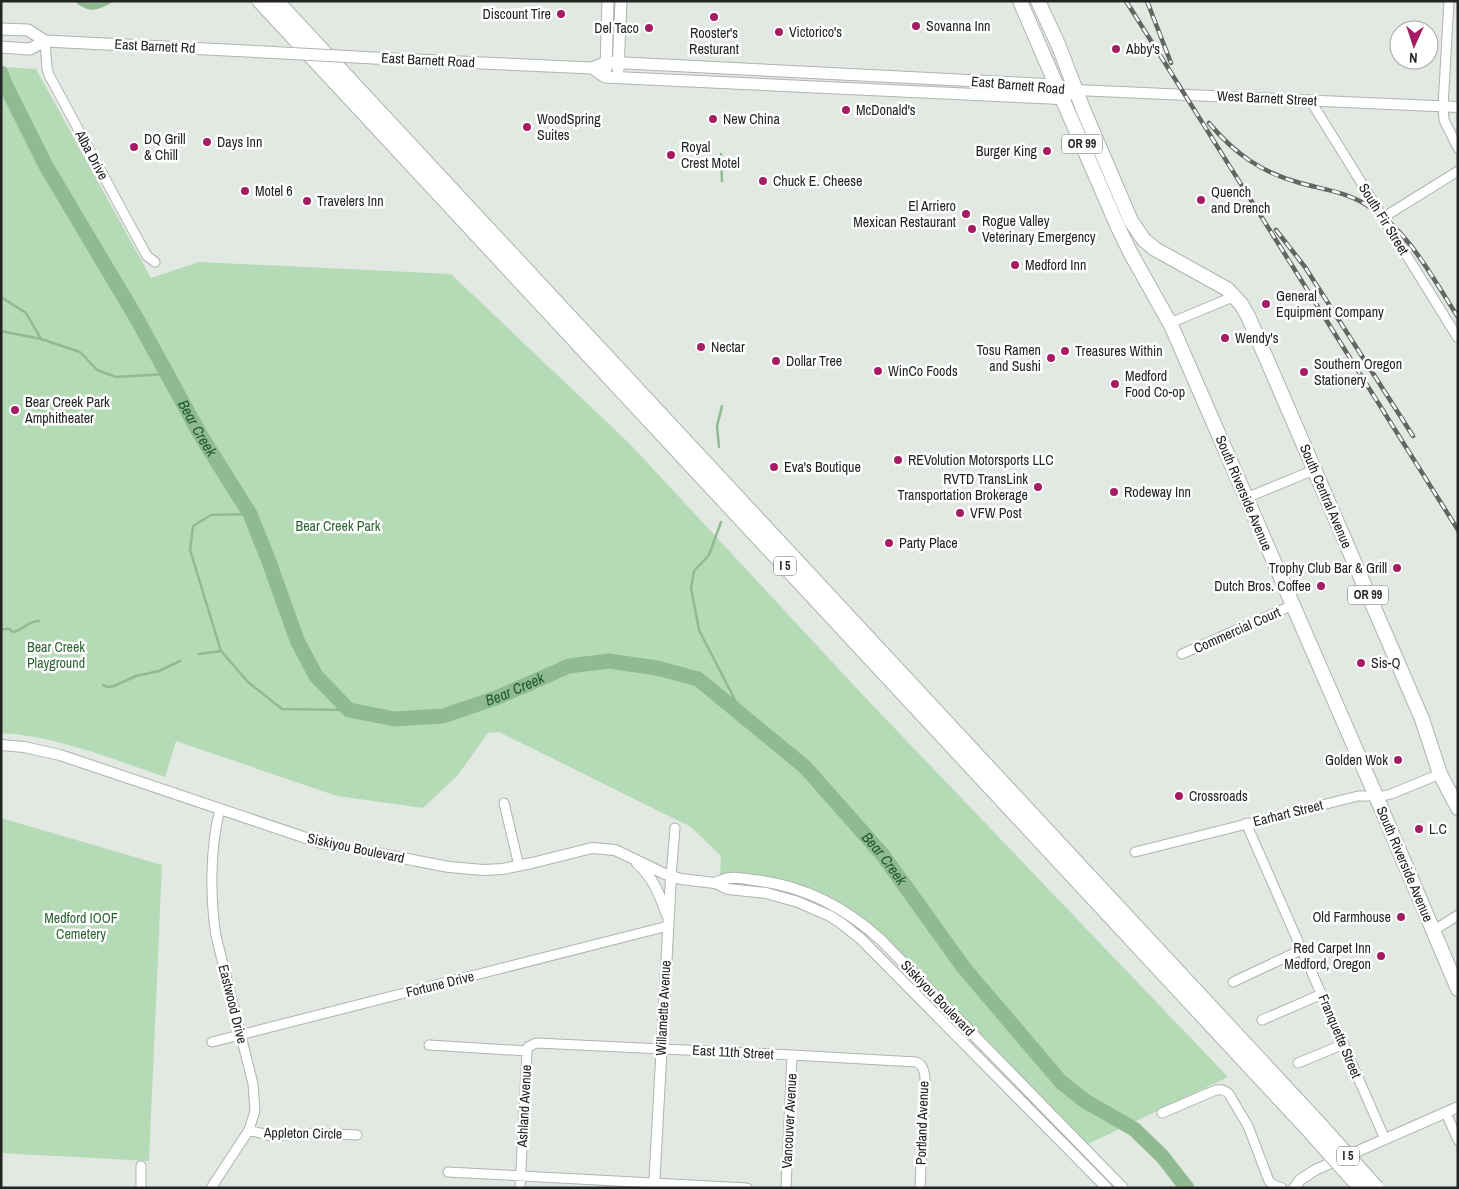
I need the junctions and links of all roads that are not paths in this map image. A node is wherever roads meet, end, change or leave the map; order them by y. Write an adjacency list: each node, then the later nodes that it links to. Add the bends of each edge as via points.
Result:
1 (248, 1): 19 (highway)
2 (260, 1): 19 (highway, I 5)
3 (276, 1): 20 (highway, I 5)
4 (289, 1): 20 (highway)
5 (608, 1): 16 (main road)
6 (621, 1): 17 (main road)
7 (1020, 1): 24 (main road, South Riverside Avenue / OR 99)
8 (1029, 1): 11 (main road)
9 (1038, 1): 11 (main road, OR 99)
10 (1449, 1): 29 (street)
11 (1050, 26): 25 (main road, OR 99)
12 (1, 29): 13 (main road, East Barnett Rd, via 28,30)
13 (45, 41): 14 (main road, East Barnett Rd, via 30,49); 15 (main road, East Barnett Rd); 35 (street, Alba Drive, via 49,75 129,223)
14 (1, 48)
15 (264, 52): 18 (main road, East Barnett Road, bridge)
16 (606, 62): 17 (main road, East Barnett Road); 18 (main road, East Barnett Road); 21 (main road)
17 (619, 63): 22 (main road); 23 (main road, East Barnett Road)
18 (592, 68): 21 (main road, East Barnett Road)
19 (326, 73): 78 (highway, I 5)
20 (345, 74): 78 (highway, I 5, via 1163,955)
21 (606, 76): 22 (main road, East Barnett Road)
22 (618, 77): 26 (main road, East Barnett Road)
23 (948, 80): 24 (main road, East Barnett Road); 26 (main road, via 944,86 909,85)
24 (1057, 85): 25 (main road, East Barnett Road); 27 (main road, South Riverside Avenue / OR 99)
25 (1076, 90): 27 (main road, East Barnett Road); 28 (street, West Barnett Street); 34 (main road, South Central Avenue / OR 99, via 1131,221 1144,240)
26 (895, 91): 27 (main road, East Barnett Road)
27 (1062, 99): 36 (main road, South Riverside Avenue / OR 99, via 1117,225)
28 (1310, 100): 29 (street, West Barnett Street); 33 (street, South Fir Street)
29 (1443, 106): 30 (street, West Barnett Street); 31 (street, via 1444,120)
30 (1458, 107)
31 (1458, 148)
32 (1458, 172): 33 (street)
33 (1384, 217): 39 (street, South Fir Street)
34 (1166, 256): 36 (main road, via 1149,258 1146,269); 37 (main road, South Central Avenue / OR 99)
35 (155, 262)
36 (1149, 285): 38 (main road, South Riverside Avenue / OR 99)
37 (1235, 296): 38 (street); 40 (main road, South Central Avenue / OR 99, via 1248,316)
38 (1170, 323): 41 (main road, South Riverside Avenue / OR 99)
39 (1458, 338)
40 (1314, 470): 41 (street); 45 (main road, South Central Avenue / OR 99, via 1422,719)
41 (1246, 498): 42 (main road, South Riverside Avenue / OR 99)
42 (1293, 605): 43 (street, Commercial Court); 46 (main road, South Riverside Avenue / OR 99)
43 (1182, 654)
44 (1, 745): 49 (street, Siskiyou Boulevard, via 60,755)
45 (1440, 774): 46 (street, Earhart Street, via 1391,794); 48 (main road, South Central Avenue / OR 99)
46 (1376, 796): 50 (street, Earhart Street, via 1358,796); 59 (main road, South Riverside Avenue / OR 99)
47 (504, 803): 54 (street)
48 (1458, 808)
49 (220, 809): 54 (street, Siskiyou Boulevard, via 309,839 359,850 465,870); 65 (street, Eastwood Drive, via 214,838 214,918)
50 (1246, 823): 52 (street, Earhart Street); 60 (street, Franquette Street)
51 (675, 828): 55 (street, Willamette Avenue)
52 (1135, 852)
53 (627, 854): 54 (street, Siskiyou Boulevard, via 592,848); 55 (street, Siskiyou Boulevard); 58 (street, via 653,882)
54 (519, 866)
55 (672, 877): 56 (street, Siskiyou Boulevard); 58 (street, Willamette Avenue)
56 (715, 883): 87 (street, Siskiyou Boulevard, via 728,890 798,902 852,931); 94 (street, Siskiyou Boulevard, via 730,878 760,880 794,888 822,899 858,921 881,940)
57 (1458, 915): 59 (street)
58 (668, 922): 65 (street, Fortune Drive); 70 (street, Willamette Avenue)
59 (1433, 931): 62 (main road, South Riverside Avenue / OR 99)
60 (1303, 949): 61 (street); 63 (street, Franquette Street)
61 (1233, 982)
62 (1458, 989)
63 (1322, 994): 64 (street); 68 (street, Franquette Street)
64 (1262, 1020)
65 (241, 1035): 66 (street, Fortune Drive); 79 (street, Eastwood Drive, via 254,1093 255,1111)
66 (212, 1042)
67 (550, 1043): 70 (street, East 11th Street); 71 (street, Ashland Avenue, via 536,1043)
68 (1344, 1044): 74 (street); 81 (street, Franquette Street)
69 (429, 1045): 71 (street)
70 (661, 1049): 72 (street, East 11th Street); 86 (street, Willamette Avenue)
71 (527, 1051): 85 (street, Ashland Avenue)
72 (792, 1055): 73 (street, East 11th Street); 92 (street, Vancouver Avenue)
73 (916, 1062): 93 (street, Portland Avenue, via 921,1064 924,1078)
74 (1298, 1063)
75 (1458, 1107): 77 (street)
76 (1162, 1113): 95 (street, via 1221,1089 1226,1090 1248,1126 1269,1181)
77 (1446, 1113): 81 (street); 82 (street)
78 (1315, 1128): 97 (highway, I 5, bridge); 98 (highway, I 5, bridge)
79 (249, 1130): 80 (street, Appleton Circle, via 280,1136 315,1133); 89 (street, Eastwood Drive)
80 (358, 1135)
81 (1385, 1139): 96 (street, via 1315,1170)
82 (1458, 1140)
83 (141, 1166): 88 (street)
84 (448, 1172): 85 (street)
85 (520, 1175): 86 (street); 90 (street, Ashland Avenue)
86 (654, 1185): 91 (street)
87 (1106, 1187)
88 (141, 1188)
89 (211, 1188)
90 (520, 1188)
91 (747, 1188)
92 (786, 1188)
93 (920, 1188)
94 (1123, 1188)
95 (1282, 1188)
96 (1294, 1188)
97 (1361, 1188)
98 (1376, 1188)

